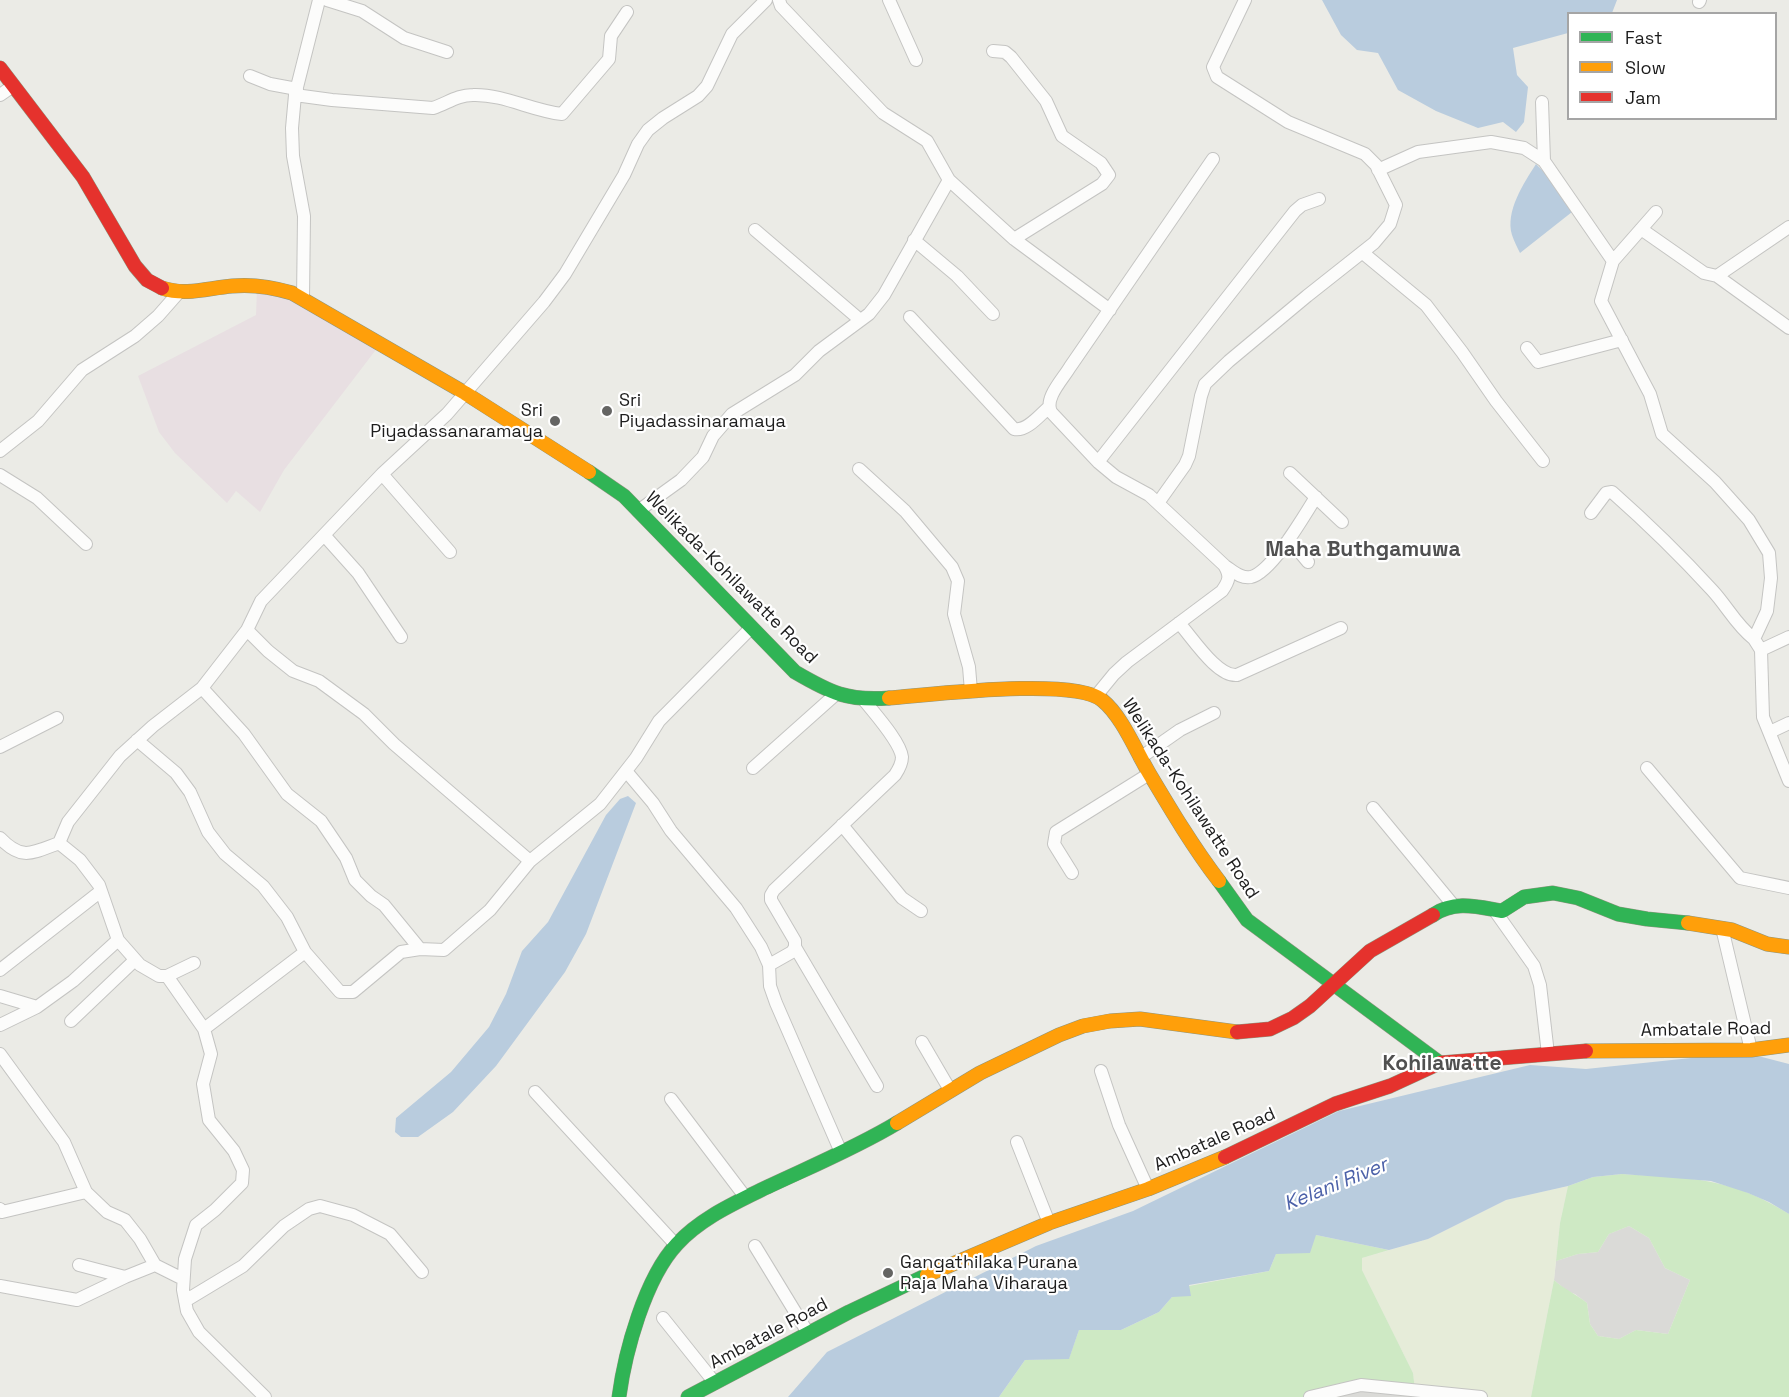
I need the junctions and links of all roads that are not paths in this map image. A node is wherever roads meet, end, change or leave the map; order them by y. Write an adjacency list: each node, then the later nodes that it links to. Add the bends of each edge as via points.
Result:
1 (319, 0): 14 (street)
2 (327, 0): 9 (street, via 362,11 404,38)
3 (766, 0): 40 (street, via 732,34 707,86 698,96 648,130 565,274)
4 (779, 0): 20 (street, via 883,113 927,141)
5 (889, 0): 10 (street)
6 (1245, 0): 19 (street, via 1213,67 1217,77 1288,122 1365,153)
7 (627, 12): 14 (street, via 611,36 609,59 562,114 491,96 450,99 433,108 332,100)
8 (993, 51): 26 (street, via 1011,57 1047,101 1062,136 1101,163 1109,175 1102,184)
9 (447, 52)
10 (916, 60)
11 (0, 68): 13 (main road, Welikada-Kohilawatte Road)
12 (250, 76): 14 (street)
13 (13, 86): 15 (street); 31 (main road, Welikada-Kohilawatte Road, via 93,192 144,277 165,289)
14 (296, 92): 32 (street, via 292,128 304,216)
15 (0, 95)
16 (1542, 102): 18 (street)
17 (1213, 159): 33 (street)
18 (1544, 161): 19 (street, via 1524,148 1491,142 1418,152); 29 (street)
19 (1378, 170): 28 (street, via 1396,205 1395,213)
20 (949, 180): 26 (street); 27 (street)
21 (1319, 199): 44 (street, via 1295,211)
22 (1656, 212): 24 (street)
23 (1789, 227): 30 (street)
24 (1641, 229): 29 (street); 30 (street, via 1704,273)
25 (755, 230): 36 (street)
26 (1014, 239): 33 (street)
27 (914, 240): 34 (street, via 957,276); 36 (street, via 884,295 869,314)
28 (1363, 253): 43 (street, via 1426,305); 50 (street, via 1205,384 1189,456)
29 (1613, 261): 38 (street, via 1601,301)
30 (1717, 276): 37 (street)
31 (180, 291): 32 (main road, Welikada-Kohilawatte Road, via 239,286 283,290); 42 (street, via 135,336 82,370 38,421)
32 (303, 299): 40 (main road, Welikada-Kohilawatte Road)
33 (1110, 310): 41 (street, via 1051,397)
34 (993, 314)
35 (910, 317): 41 (street, via 1014,429 1024,428)
36 (859, 319): 51 (street, via 795,375 732,414 713,436 703,458 681,480)
37 (1789, 328)
38 (1622, 340): 39 (street, via 1538,362); 66 (street, via 1650,394 1662,434 1735,504 1769,553 1767,611)
39 (1527, 348)
40 (465, 393): 47 (street); 51 (main road, Welikada-Kohilawatte Road, via 612,487)
41 (1048, 408): 44 (street)
42 (0, 449)
43 (1543, 461)
44 (1098, 462): 50 (street)
45 (859, 469): 68 (street, via 905,511 952,567 957,581 954,614 969,667)
46 (1290, 473): 49 (street)
47 (382, 474): 54 (street); 57 (street)
48 (0, 475): 56 (street, via 37,498)
49 (1317, 497): 53 (street); 55 (street)
50 (1158, 503): 59 (street)
51 (638, 511): 61 (main road, Welikada-Kohilawatte Road)
52 (1591, 513): 66 (street, via 1606,493 1612,492 1660,535)
53 (1342, 522)
54 (324, 535): 63 (street, via 261,601); 64 (street, via 358,573)
55 (1289, 539): 58 (street); 59 (street, via 1274,559 1250,577)
56 (86, 544)
57 (450, 552)
58 (1308, 562)
59 (1224, 566): 60 (street, via 1229,578 1222,591)
60 (1179, 623): 62 (street, via 1220,670 1231,676); 70 (street, via 1114,674)
61 (751, 628): 69 (main road, Welikada-Kohilawatte Road, via 795,672); 81 (street, via 659,721)
62 (1341, 628)
63 (247, 630): 67 (street); 88 (street, via 293,671 319,681 364,714)
64 (401, 637)
65 (1789, 638): 66 (street)
66 (1757, 644): 75 (street, via 1763,717)
67 (202, 688): 76 (street); 99 (street, via 244,734 288,794 321,821 346,858 355,880 384,905)
68 (971, 691): 70 (main road, Welikada-Kohilawatte Road, via 1048,689); 71 (main road, Welikada-Kohilawatte Road)
69 (836, 694): 71 (main road, Welikada-Kohilawatte Road); 79 (street)
70 (1096, 696): 78 (main road, Welikada-Kohilawatte Road, via 1109,706)
71 (864, 700): 85 (street, via 902,758 895,775)
72 (1214, 713): 78 (street, via 1180,730)
73 (57, 718): 77 (street)
74 (1789, 723): 75 (street)
75 (1770, 732): 83 (street)
76 (137, 740): 87 (street, via 68,822); 100 (street, via 176,773 190,792 208,832 225,854 263,886 287,917)
77 (0, 747)
78 (1140, 759): 82 (main road, Welikada-Kohilawatte Road)
79 (753, 768)
80 (1647, 768): 90 (street, via 1740,878)
81 (626, 771): 88 (street, via 600,804); 103 (street, via 736,908)
82 (1149, 774): 89 (street, via 1056,832 1054,844); 106 (main road, Welikada-Kohilawatte Road, via 1247,920)
83 (1789, 782)
84 (1373, 808): 92 (street)
85 (842, 825): 93 (street, via 902,898); 97 (street, via 771,895)
86 (0, 838): 87 (street, via 12,850 25,854)
87 (59, 843): 91 (street, via 80,860)
88 (530, 861): 99 (street, via 490,910 444,951)
89 (1072, 873)
90 (1789, 888)
91 (101, 891): 96 (street); 104 (street)
92 (1454, 906): 94 (main road); 106 (main road, via 1384,942)
93 (921, 911)
94 (1495, 911): 95 (main road, via 1502,911 1522,897 1556,893 1578,897 1618,914); 116 (street, via 1534,966)
95 (1722, 928): 98 (main road, via 1759,942); 114 (street)
96 (118, 940): 101 (street); 108 (street)
97 (795, 947): 103 (street); 119 (street)
98 (1789, 947)
99 (420, 949): 100 (street, via 401,952 347,993 340,992)
100 (305, 952): 111 (street)
101 (135, 960): 105 (street, via 148,971); 109 (street)
102 (194, 963): 105 (street)
103 (769, 965): 124 (street, via 776,1003)
104 (0, 970)
105 (167, 976): 111 (street)
106 (1334, 983): 117 (main road, Welikada-Kohilawatte Road); 120 (main road, via 1310,1006 1270,1029 1235,1032 1140,1019 1083,1026)
107 (0, 996): 108 (street)
108 (37, 1007): 110 (street)
109 (71, 1021)
110 (0, 1025)
111 (204, 1029): 136 (street, via 212,1054 203,1084 209,1120 234,1151 243,1170 242,1183 196,1225)
112 (921, 1042): 120 (street)
113 (1789, 1045): 114 (main road, Ambatale Road)
114 (1751, 1050): 116 (main road, Ambatale Road, via 1593,1050)
115 (0, 1054): 126 (street, via 64,1142)
116 (1548, 1054): 117 (main road, Ambatale Road)
117 (1440, 1063): 125 (main road, Ambatale Road, via 1390,1086 1335,1104 1246,1148)
118 (1101, 1071): 125 (street, via 1119,1125)
119 (877, 1086)
120 (950, 1090): 124 (main road, via 892,1126)
121 (535, 1092): 130 (street)
122 (671, 1099): 127 (street)
123 (1017, 1142): 129 (street)
124 (840, 1150): 127 (main road)
125 (1148, 1189): 129 (main road, Ambatale Road)
126 (86, 1192): 128 (street, via 2,1212); 133 (street, via 107,1212 125,1220)
127 (746, 1198): 130 (main road, via 702,1222)
128 (0, 1209)
129 (1049, 1223): 140 (main road, Ambatale Road, via 945,1267)
130 (676, 1245): 143 (main road, via 647,1296 623,1368)
131 (755, 1246): 140 (street)
132 (79, 1264): 135 (street)
133 (155, 1265): 135 (street); 136 (street)
134 (422, 1272): 138 (street, via 390,1234 353,1215 320,1206 284,1226 243,1266)
135 (125, 1277): 137 (street, via 77,1300)
136 (183, 1279): 138 (street)
137 (0, 1286)
138 (185, 1301): 142 (street, via 199,1332)
139 (663, 1318): 141 (street)
140 (808, 1333): 141 (main road, Ambatale Road)
141 (715, 1383): 144 (main road, Ambatale Road)
142 (265, 1397)
143 (619, 1397)
144 (688, 1397)
145 (1310, 1397): 146 (street, via 1361,1385)
146 (1481, 1397)

